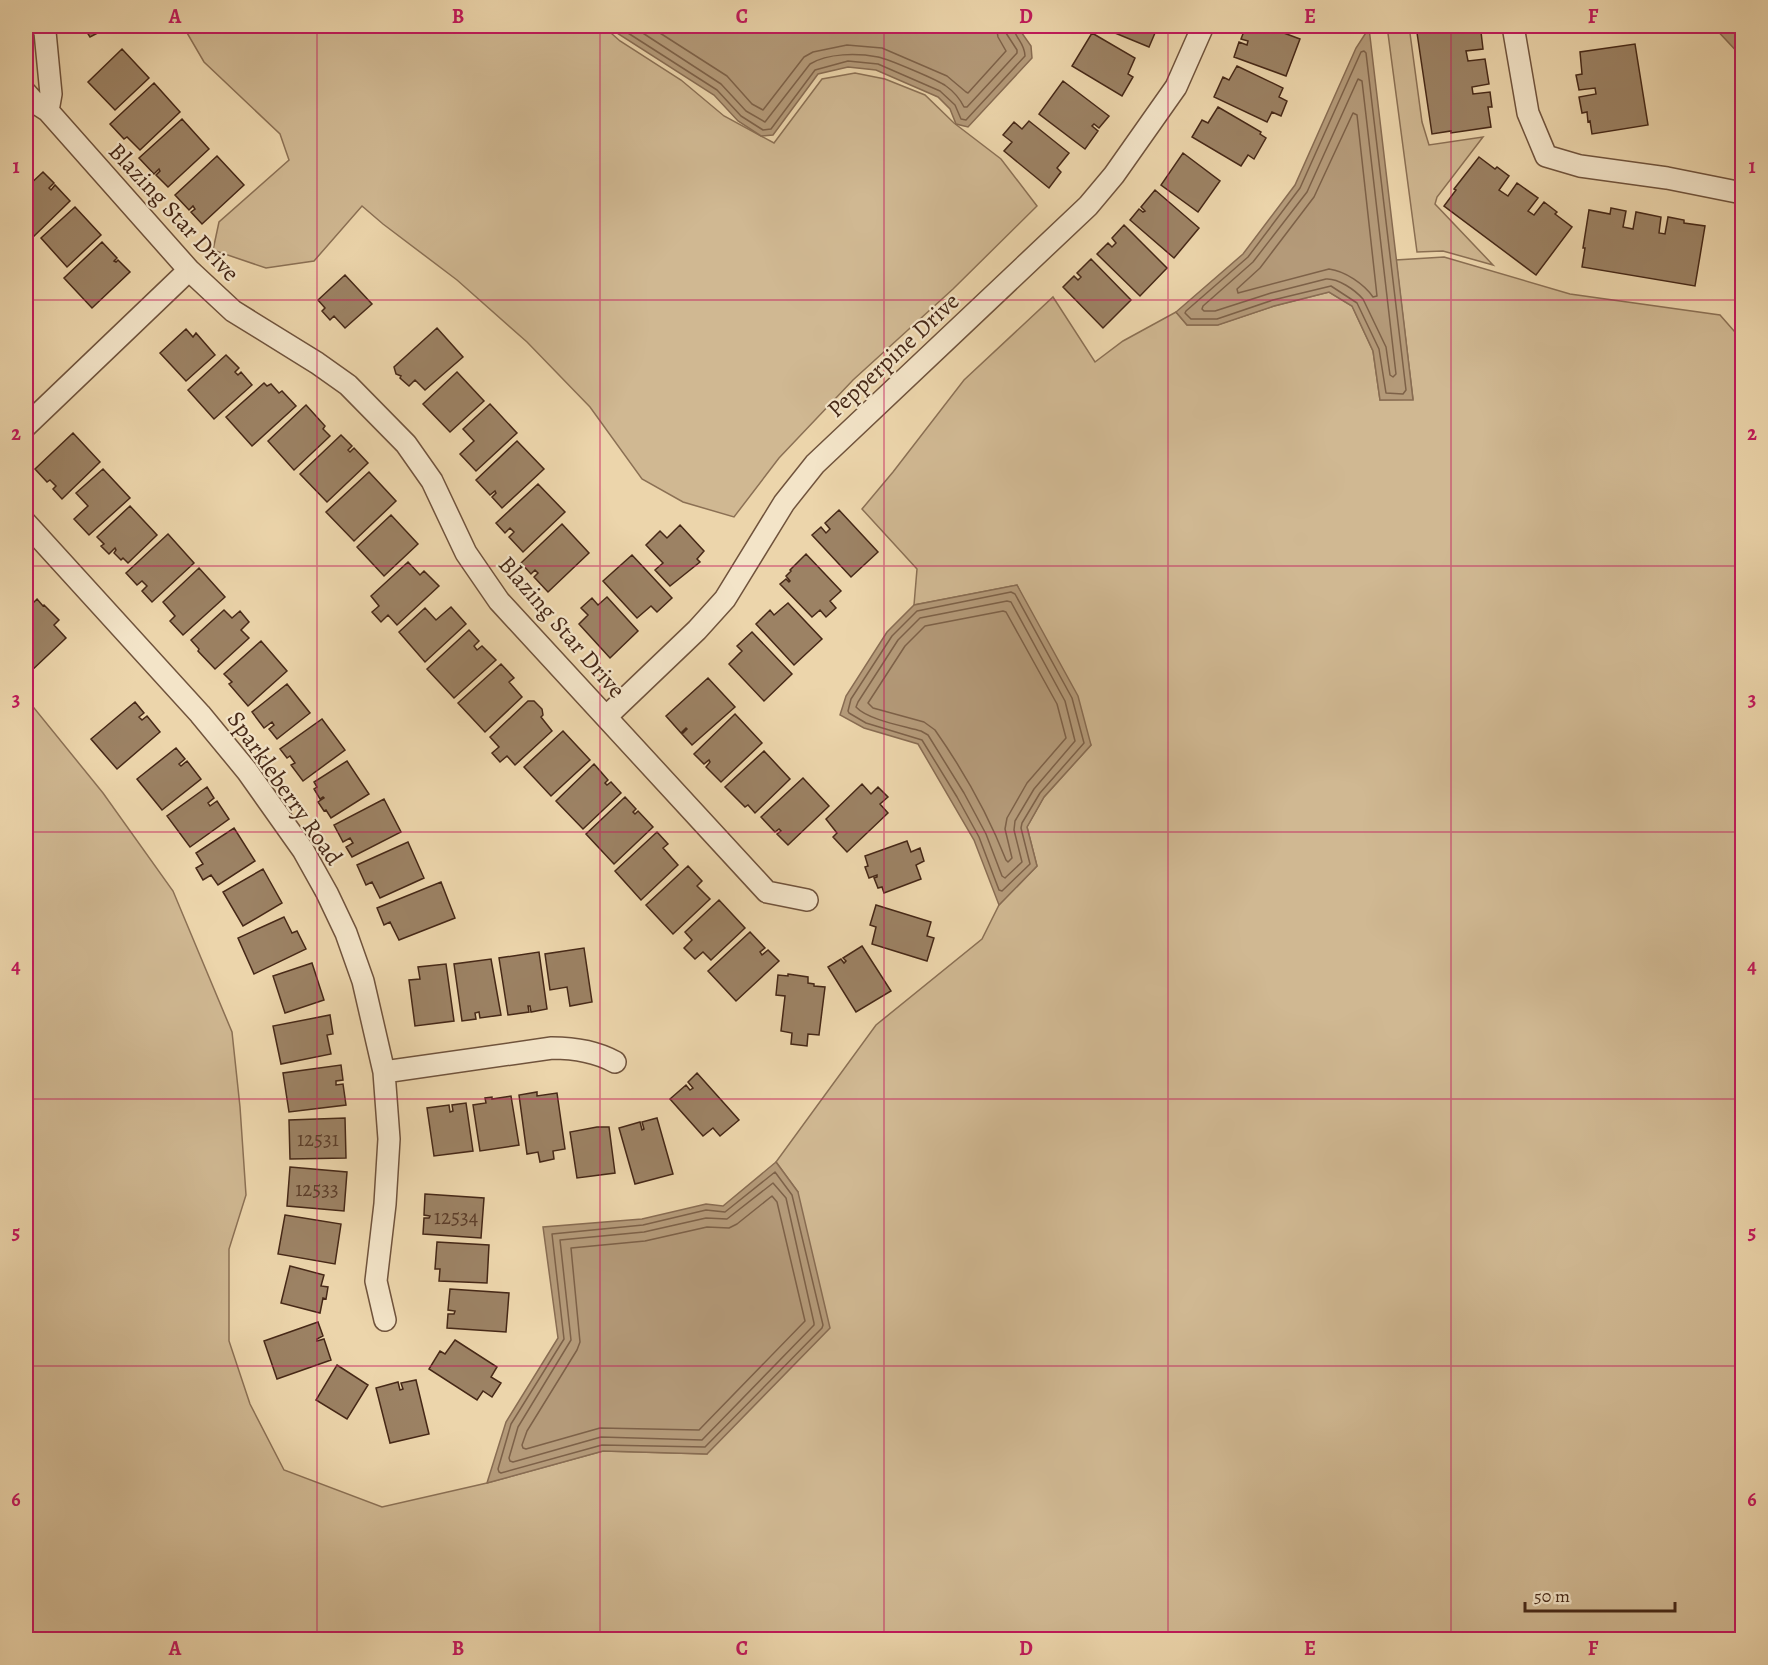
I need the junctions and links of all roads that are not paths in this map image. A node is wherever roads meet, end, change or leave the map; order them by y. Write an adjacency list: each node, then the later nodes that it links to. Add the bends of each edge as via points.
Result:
1 (42, 26): 5 (street, via 51,94)
2 (1203, 26): 10 (street, Pepperpine Drive, via 1176,87 1088,206 815,464 784,503 725,599)
3 (1513, 26): 6 (street, via 1528,113 1546,156 1580,166)
4 (26, 93): 5 (street, Blazing Star Drive)
5 (48, 111): 7 (street, Blazing Star Drive)
6 (1743, 194)
7 (189, 270): 8 (street); 10 (street, Blazing Star Drive, via 232,310 348,385 380,416 432,482 466,554 499,601)
8 (26, 426)
9 (26, 523): 13 (street, Sparkleberry Road, via 200,714 247,771 303,850 346,933 363,981)
10 (607, 716): 11 (street, Blazing Star Drive, via 767,892)
11 (807, 900)
12 (615, 1062): 13 (street, via 589,1052 552,1048)
13 (384, 1072): 14 (street, Sparkleberry Road, via 389,1139 376,1281)
14 (385, 1320)

